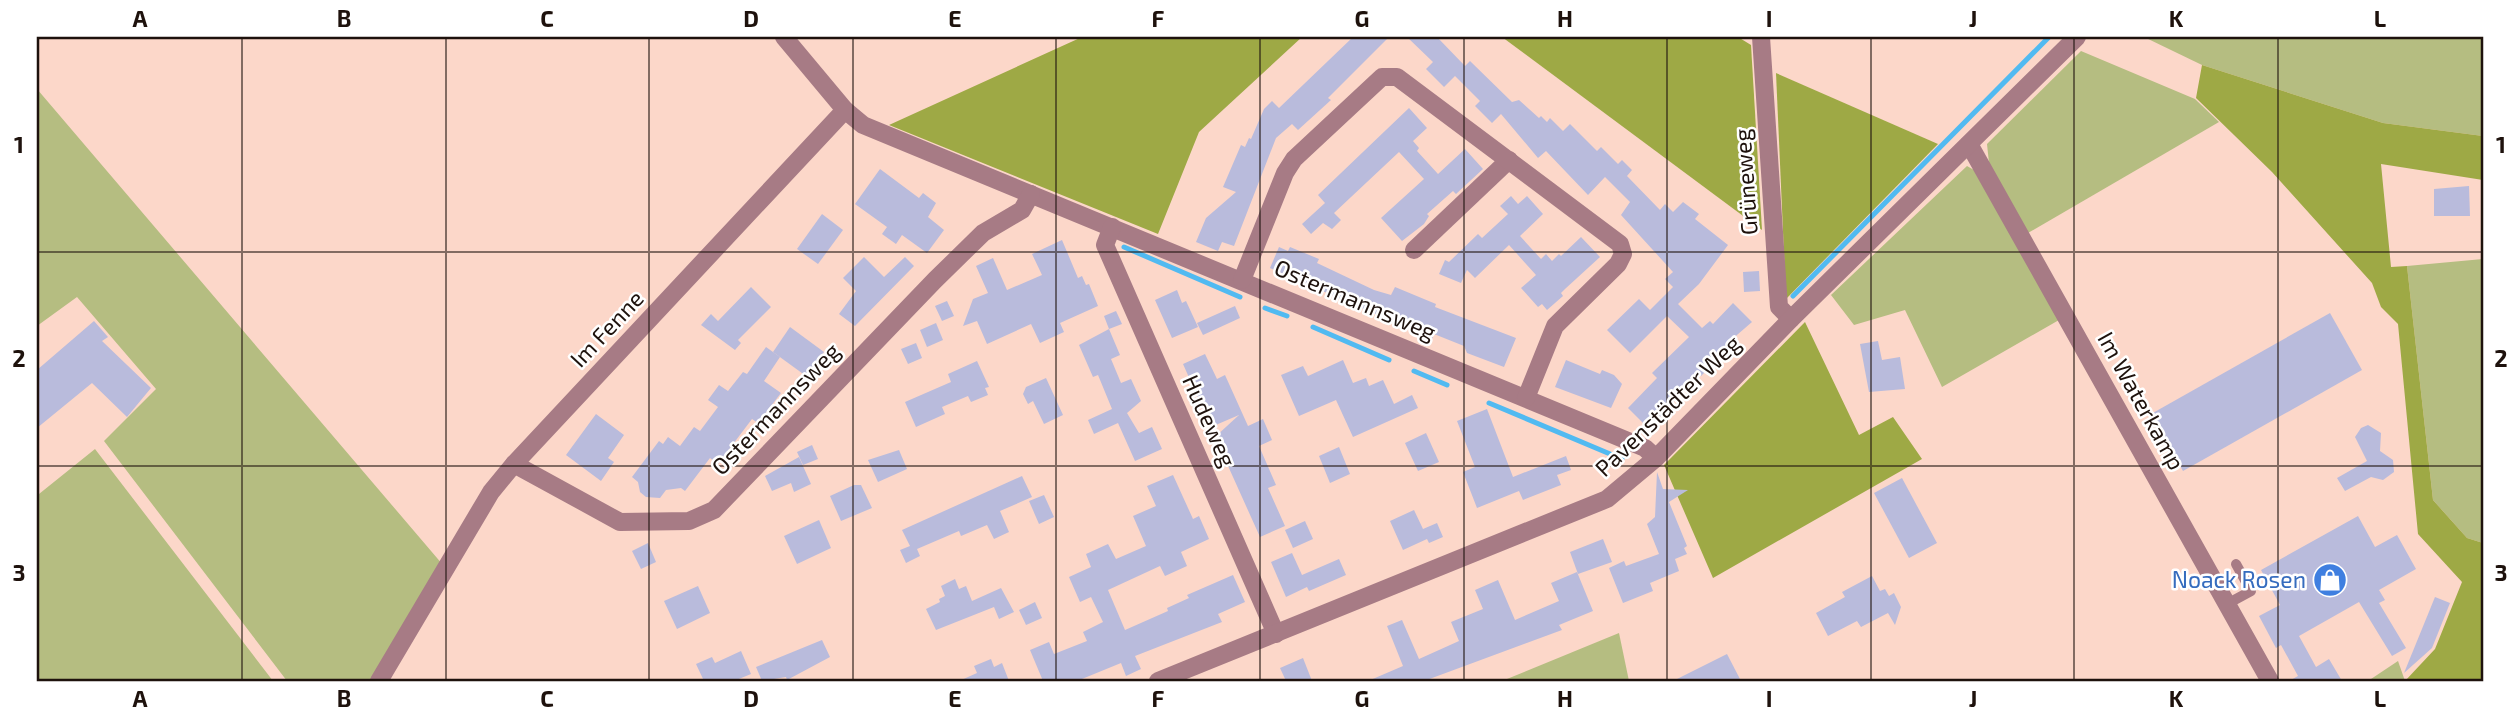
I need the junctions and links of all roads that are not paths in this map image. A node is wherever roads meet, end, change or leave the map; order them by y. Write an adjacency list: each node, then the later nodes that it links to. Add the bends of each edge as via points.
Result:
1 (784, 37): 4 (street)
2 (1761, 37): 11 (street, Grüneweg, via 1779,307)
3 (2077, 37): 5 (street, Pavenstädter Weg)
4 (845, 110): 7 (street, Ostermannsweg, via 863,125); 14 (street, Im Fenne)
5 (1969, 144): 11 (street, Pavenstädter Weg); 16 (street, Im Waterkamp)
6 (1509, 160): 9 (street); 10 (street, via 1397,77 1382,77 1294,159); 12 (street, via 1620,244 1623,254 1555,326)
7 (1031, 194): 8 (street, Ostermannsweg); 14 (street, Ostermannsweg, via 1022,210 983,233 935,280 714,510 689,521 620,522)
8 (1112, 227): 10 (street, Ostermannsweg); 17 (street, Hudeweg, via 1105,245)
9 (1414, 250)
10 (1242, 280): 12 (street, Ostermannsweg)
11 (1791, 319): 13 (street, Pavenstädter Weg)
12 (1526, 398): 13 (street, Ostermannsweg, via 1646,448)
13 (1656, 458): 17 (street, Pavenstädter Weg, via 1607,499)
14 (514, 464): 18 (street, Im Fenne, via 491,492)
15 (2236, 564): 16 (lane, via 2251,591)
16 (2227, 604): 20 (street, Im Waterkamp)
17 (1276, 634): 19 (street, Pavenstädter Weg)
18 (379, 681)
19 (1158, 681)
20 (2270, 681)

